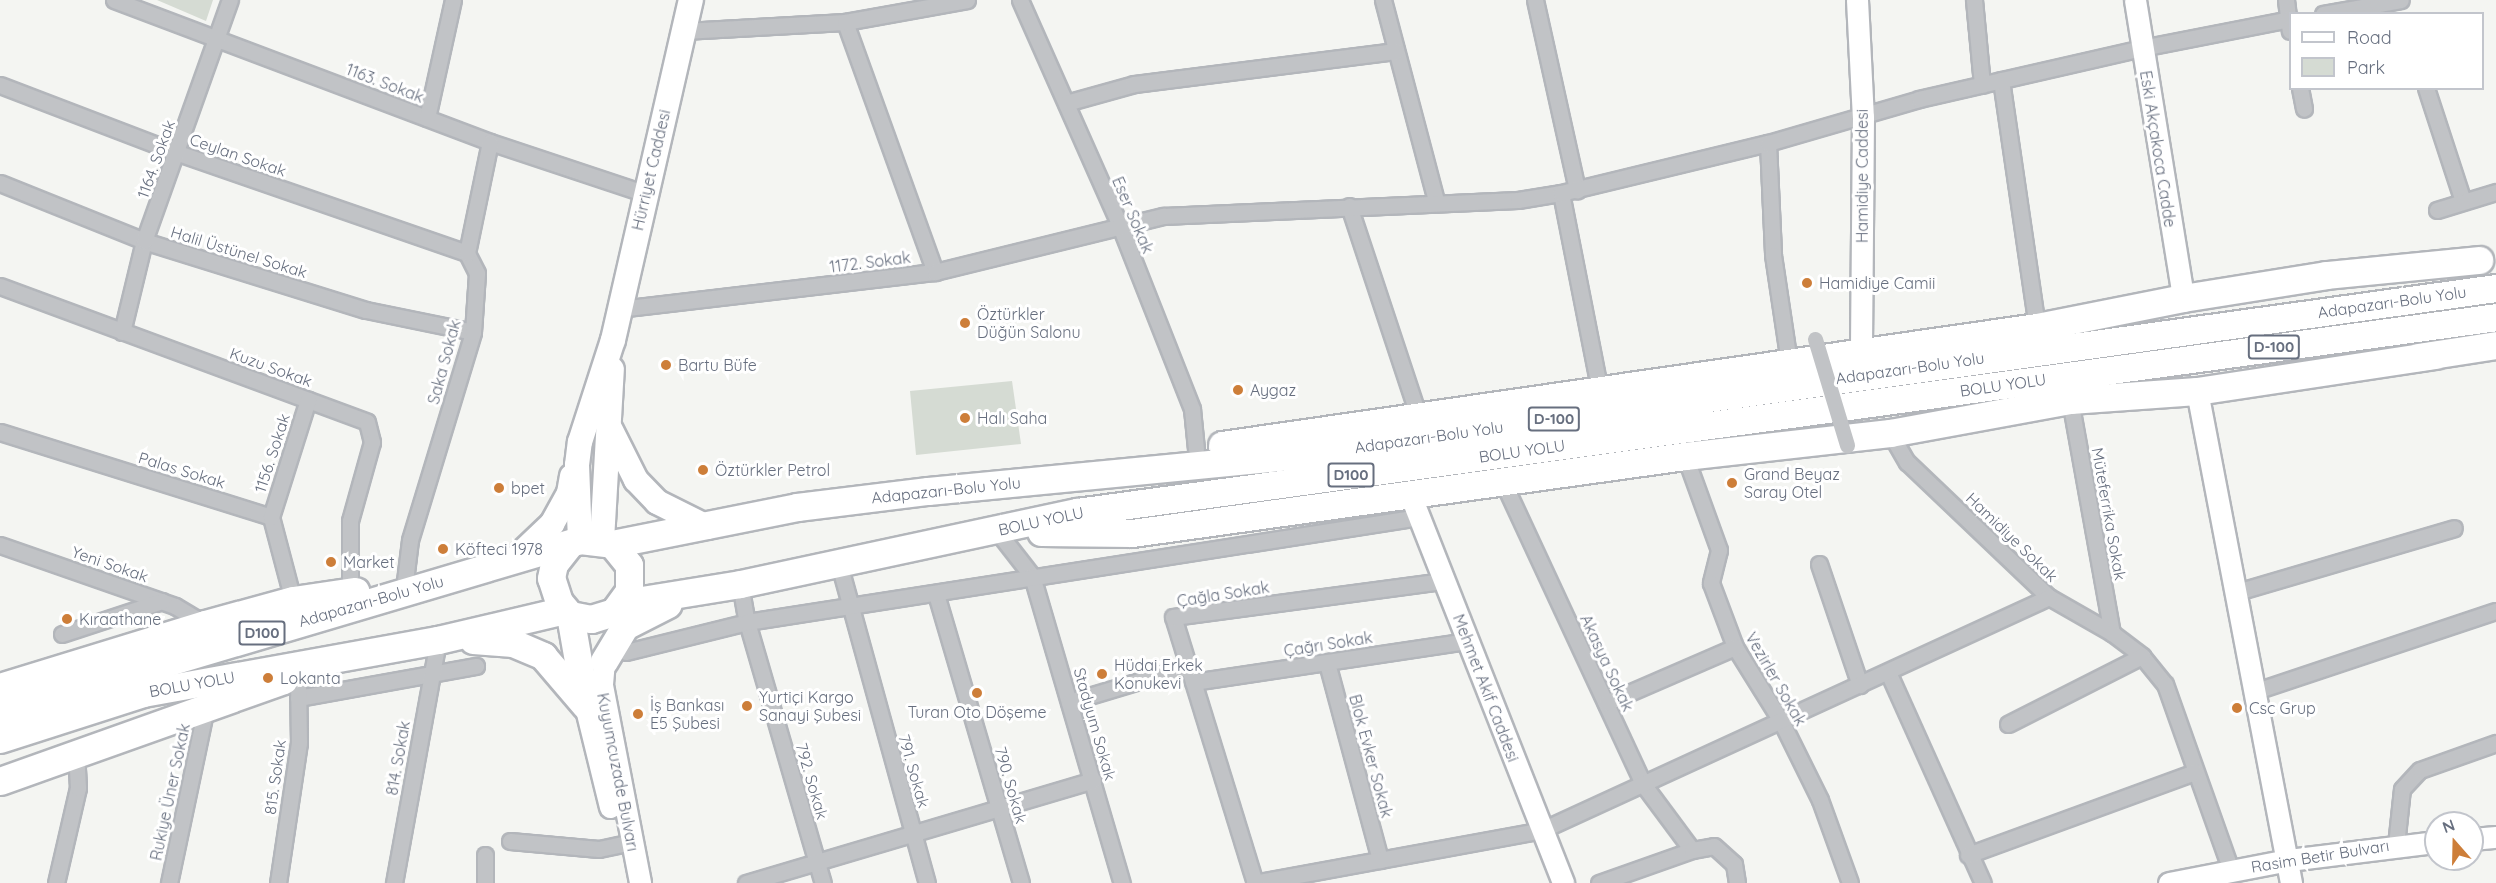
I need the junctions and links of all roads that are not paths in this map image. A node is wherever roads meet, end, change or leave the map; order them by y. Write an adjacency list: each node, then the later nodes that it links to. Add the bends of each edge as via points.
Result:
1 (114, 0): 19 (street, 1163. Sokak)
2 (230, 0): 19 (street, 1164. Sokak)
3 (453, 0): 30 (street)
4 (691, 0): 18 (main road, Hürriyet Caddesi)
5 (968, 0): 16 (street)
6 (1020, 0): 27 (street, Eser Sokak)
7 (1383, 0): 21 (street)
8 (1535, 0): 35 (street)
9 (1857, 0): 29 (street, Hamidiye Caddesi)
10 (1974, 0): 24 (street)
11 (2135, 0): 20 (street, Eski Akçakoca Cadde)
12 (2286, 0): 15 (street)
13 (2401, 0): 14 (street)
14 (2334, 12)
15 (2289, 17)
16 (845, 22): 18 (street); 47 (street)
17 (2289, 23): 20 (street, 1172. Sokak)
18 (684, 31): 38 (main road, Hürriyet Caddesi)
19 (217, 39): 30 (street, 1163. Sokak); 33 (street, 1164. Sokak)
20 (2142, 48): 22 (street, 1172. Sokak); 50 (street, Eski Akçakoca Cadde)
21 (1396, 51): 27 (street, via 1144,82); 39 (street)
22 (2001, 80): 24 (street, 1172. Sokak); 56 (street)
23 (0, 85): 33 (street, Ceylan Sokak)
24 (1982, 85): 29 (street, 1172. Sokak)
25 (2301, 90): 28 (street)
26 (2427, 90): 40 (street)
27 (1066, 103): 43 (street, Eser Sokak)
28 (2304, 109)
29 (1863, 117): 32 (street, 1172. Sokak); 59 (street, Hamidiye Caddesi)
30 (427, 118): 31 (street, 1163. Sokak)
31 (490, 142): 38 (street, 1163. Sokak); 45 (street)
32 (1768, 143): 35 (street, 1172. Sokak); 61 (street, via 1773,255)
33 (178, 153): 44 (street, 1164. Sokak); 45 (street, Ceylan Sokak)
34 (0, 183): 44 (street, Halil Üstünel Sokak)
35 (1577, 190): 37 (street, 1172. Sokak)
36 (2496, 192): 40 (street)
37 (1562, 193): 39 (street, 1172. Sokak, via 1518,200); 64 (street)
38 (646, 194): 51 (main road, Hürriyet Caddesi)
39 (1436, 201): 41 (street, 1172. Sokak)
40 (2463, 201): 42 (street)
41 (1349, 206): 43 (street, 1172. Sokak, via 1163,216); 67 (street)
42 (2437, 210)
43 (1120, 226): 47 (street, 1172. Sokak); 73 (street, Eser Sokak, via 1192,409)
44 (144, 241): 53 (street, 1164. Sokak); 54 (street, Halil Üstünel Sokak, via 366,310)
45 (467, 253): 54 (street, Saka Sokak, via 477,273)
46 (2487, 260): 50 (highway, via 2326,275); 56 (highway)
47 (935, 272): 51 (street, 1172. Sokak)
48 (0, 286): 53 (street, Kuzu Sokak)
49 (2496, 288): 56 (highway, Adapazarı-Bolu Yolu / D-100)
50 (2183, 298): 56 (highway)
51 (619, 309): 57 (main road, Hürriyet Caddesi)
52 (2496, 317): 62 (highway, BOLU YOLU / D-100)
53 (122, 332): 65 (street, Kuzu Sokak)
54 (473, 332): 90 (street, Saka Sokak, via 410,540)
55 (1815, 339): 72 (street, bridge)
56 (2033, 339): 59 (highway); 76 (highway, Adapazarı-Bolu Yolu / D-100, via 1300,455)
57 (613, 340): 68 (main road, Hürriyet Caddesi); 71 (main road, Hürriyet Caddesi)
58 (2496, 345): 60 (highway)
59 (1861, 352): 61 (highway)
60 (2435, 355): 62 (highway, via 2316,366); 63 (highway)
61 (1789, 362): 64 (highway)
62 (2052, 379): 81 (highway, BOLU YOLU / D100, via 1077,512)
63 (2197, 391): 66 (highway); 92 (street)
64 (1600, 392): 67 (highway)
65 (308, 400): 78 (street, 1156. Sokak); 91 (street, Kuzu Sokak, via 367,422 372,442 350,521)
66 (2070, 400): 70 (highway); 104 (street, Müteferrika Sokak)
67 (1419, 418): 73 (highway)
68 (610, 429): 79 (main road, via 636,480 657,502); 82 (main road, Hürriyet Caddesi)
69 (0, 432): 78 (street, Palas Sokak)
70 (1890, 433): 74 (highway); 95 (street, Hamidiye Sokak, via 1907,462)
71 (580, 442): 82 (main road, Hürriyet Caddesi, via 577,465); 84 (main road, via 569,493 552,524)
72 (1847, 445)
73 (1196, 449): 76 (highway)
74 (1685, 456): 75 (highway); 108 (street, Vezirler Sokak, via 1719,550 1711,583)
75 (1503, 482): 77 (highway); 123 (street, Akasya Sokak)
76 (928, 491): 79 (highway, Adapazarı-Bolu Yolu / D-100, via 797,507)
77 (1414, 505): 81 (highway, via 1132,533); 87 (street); 88 (street, Mehmet Akif Caddesi)
78 (270, 517): 96 (street)
79 (706, 527): 82 (highway, Adapazarı-Bolu Yolu / D-100)
80 (2454, 528): 92 (street)
81 (997, 531): 85 (highway, BOLU YOLU / D100); 87 (street)
82 (591, 543): 84 (highway, Adapazarı-Bolu Yolu / D100); 99 (highway, via 625,559 631,578); 101 (highway, via 554,564 553,590)
83 (0, 545): 97 (street, Yeni Sokak)
84 (510, 564): 90 (highway, Adapazarı-Bolu Yolu / D100)
85 (838, 564): 89 (highway, BOLU YOLU / D100); 98 (street, 791. Sokak)
86 (1819, 564): 118 (street)
87 (1032, 576): 94 (street); 122 (street, Stadyum Sokak)
88 (1444, 581): 107 (street, Mehmet Akif Caddesi); 114 (street, Çağla Sokak, via 1173,617)
89 (740, 584): 93 (highway, BOLU YOLU / D100); 102 (street, 792. Sokak)
90 (404, 589): 91 (highway); 126 (highway, Adapazarı-Bolu Yolu / D100)
91 (350, 591): 96 (highway)
92 (2237, 592): 121 (street)
93 (688, 594): 99 (highway, BOLU YOLU / D100); 110 (highway, via 625,626)
94 (936, 594): 98 (street); 136 (street, 790. Sokak)
95 (2049, 597): 104 (street, Hamidiye Sokak); 115 (street)
96 (293, 600): 103 (highway)
97 (162, 601): 103 (street, Yeni Sokak); 105 (street)
98 (848, 608): 102 (street); 138 (street, 791. Sokak)
99 (613, 610): 101 (highway, D100); 110 (highway)
100 (2494, 611): 121 (street)
101 (567, 612): 106 (highway, BOLU YOLU / D100); 124 (highway)
102 (747, 622): 110 (street); 148 (street, 792. Sokak)
103 (205, 624): 119 (highway)
104 (2112, 633): 111 (street, Hamidiye Sokak)
105 (62, 634)
106 (443, 638): 109 (highway, BOLU YOLU / D100); 116 (street, 814. Sokak); 124 (highway, via 513,644 543,657)
107 (1468, 641): 112 (street, Çağrı Sokak); 137 (street, Mehmet Akif Caddesi)
108 (1735, 647): 123 (street); 127 (street, Vezirler Sokak)
109 (361, 653): 120 (highway); 129 (highway, BOLU YOLU / D100, via 143,693)
110 (615, 656): 140 (street, Kuyumcuzade Bulvarı, via 602,685)
111 (2142, 656): 128 (street); 132 (street, Hamidiye Sokak, via 2165,684)
112 (1327, 663): 117 (street, Çağrı Sokak); 146 (street, Blok Evker Sokak)
113 (476, 666): 116 (street)
114 (1189, 666): 117 (street, Çağla Sokak); 122 (street)
115 (1888, 672): 118 (street); 145 (street)
116 (432, 674): 120 (street); 153 (street, 814. Sokak)
117 (1193, 682): 162 (street, Çağla Sokak)
118 (1860, 685): 127 (street)
119 (0, 687)
120 (298, 687): 125 (highway); 152 (street, 815. Sokak, via 300,743)
121 (2256, 691): 147 (street)
122 (1070, 702): 133 (street, Stadyum Sokak)
123 (1606, 703): 135 (street, Akasya Sokak)
124 (585, 705): 140 (street, Kuyumcuzade Bulvarı)
125 (206, 708): 131 (highway); 151 (street, Rukiye Üner Sokak)
126 (0, 712)
127 (1781, 722): 135 (street); 166 (street, Vezirler Sokak, via 1820,800)
128 (2008, 724)
129 (0, 739)
130 (2496, 743): 142 (street, via 2414,776 2402,789)
131 (76, 754): 134 (highway); 150 (street, via 78,788)
132 (2194, 772): 145 (street); 149 (street, Hamidiye Sokak)
133 (1093, 780): 136 (street); 161 (street, Stadyum Sokak)
134 (0, 781)
135 (1643, 784): 137 (street); 143 (street, Akasya Sokak)
136 (999, 807): 138 (street); 160 (street, 790. Sokak)
137 (1542, 830): 146 (street); 163 (street, Mehmet Akif Caddesi)
138 (913, 833): 148 (street); 159 (street, 791. Sokak)
139 (510, 841): 140 (street, via 599,849)
140 (625, 843): 155 (street, Kuyumcuzade Bulvarı); 156 (street, Kuyumcuzade Bulvarı)
141 (2424, 843): 142 (street, Rasim Betir Bulvarı)
142 (2396, 845): 147 (street, Rasim Betir Bulvarı)
143 (1692, 850): 164 (street); 165 (street, via 1714,846 1734,864)
144 (485, 855): 154 (street)
145 (1968, 855): 167 (street)
146 (1380, 860): 162 (street)
147 (2289, 860): 149 (street, Rasim Betir Bulvarı); 169 (street)
148 (816, 861): 157 (street); 158 (street, 792. Sokak)
149 (2239, 877): 168 (street, Rasim Betir Bulvarı)
150 (56, 883)
151 (169, 883)
152 (278, 883)
153 (394, 883)
154 (485, 883)
155 (628, 883)
156 (640, 883)
157 (746, 883)
158 (823, 883)
159 (927, 883)
160 (1021, 883)
161 (1122, 883)
162 (1255, 883)
163 (1563, 883)
164 (1599, 883)
165 (1737, 883)
166 (1850, 883)
167 (1983, 883)
168 (2169, 883)
169 (2291, 883)

